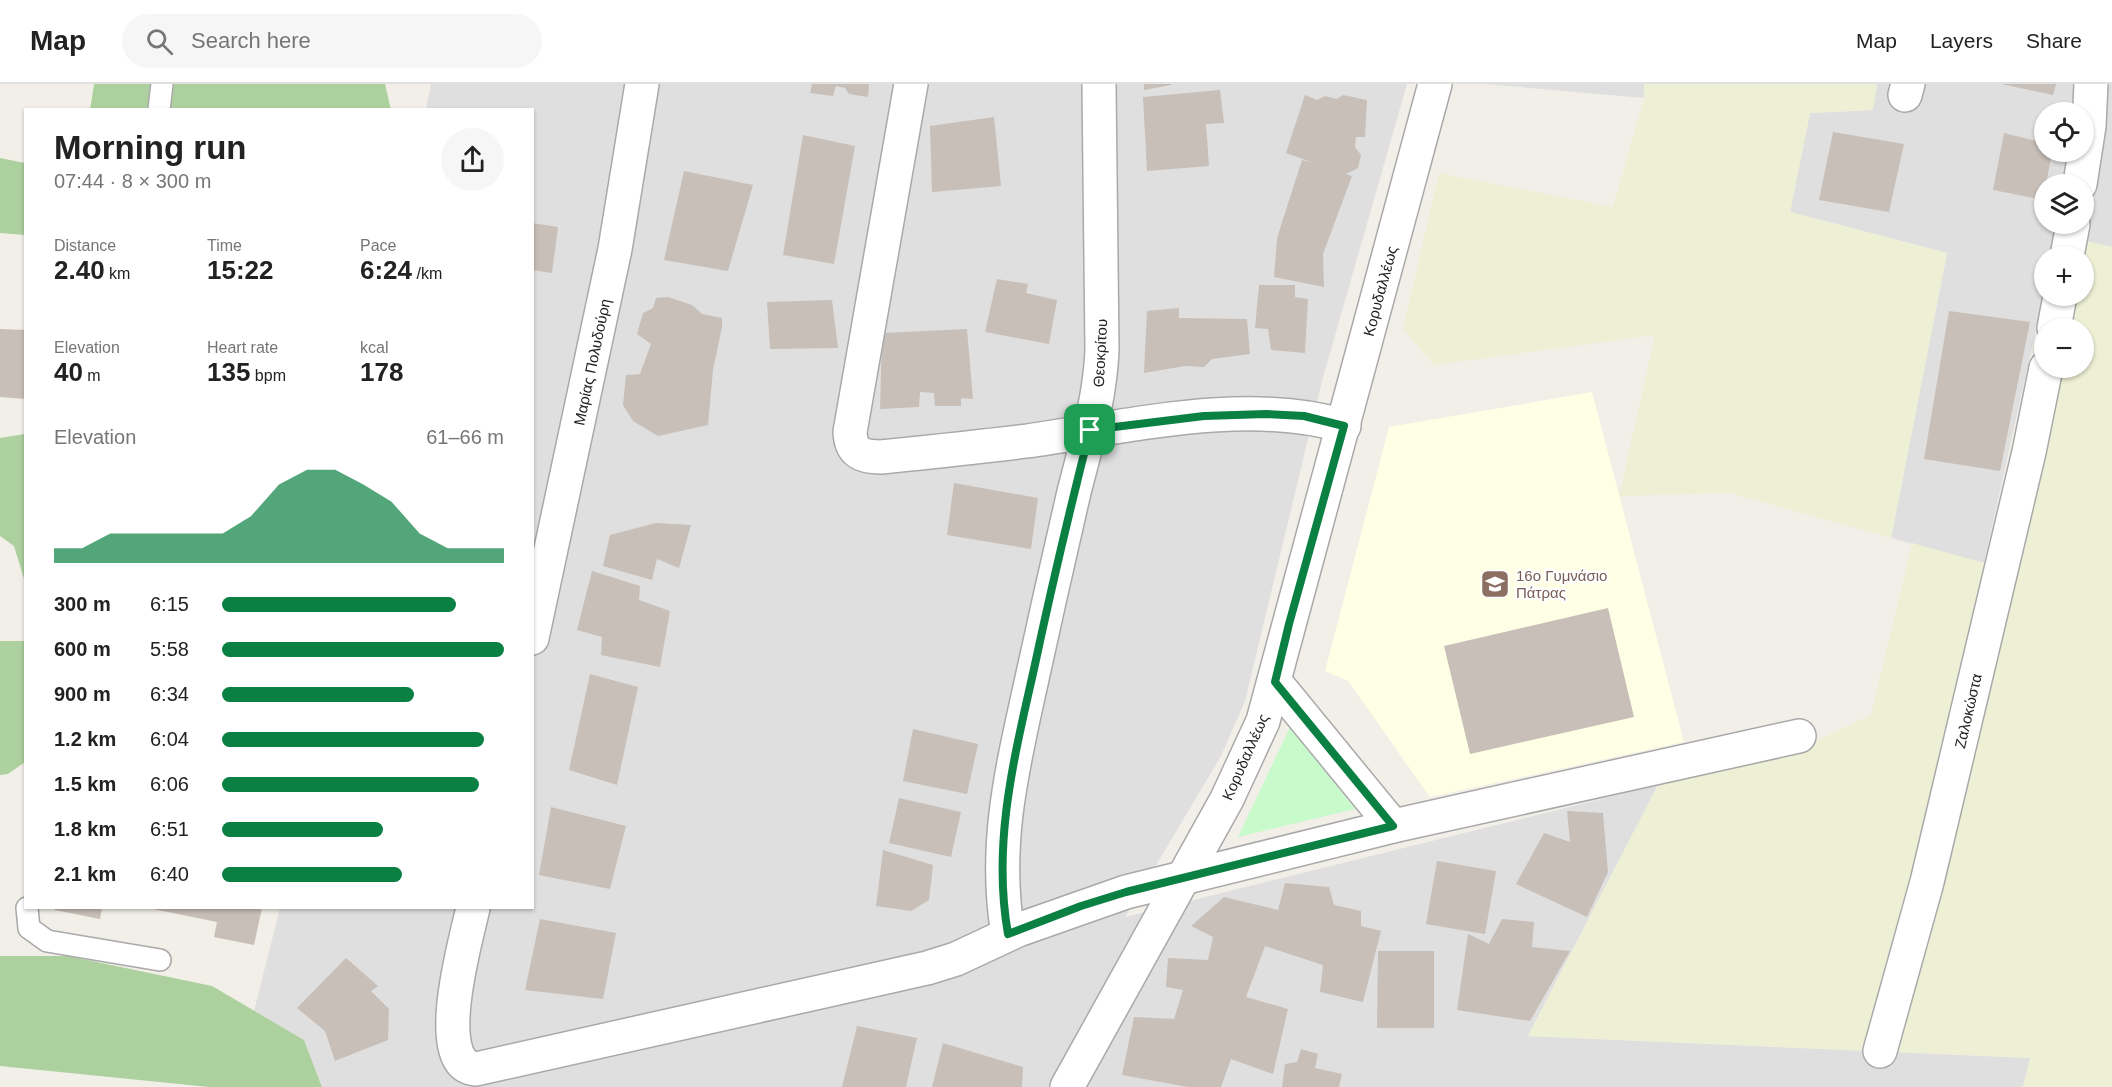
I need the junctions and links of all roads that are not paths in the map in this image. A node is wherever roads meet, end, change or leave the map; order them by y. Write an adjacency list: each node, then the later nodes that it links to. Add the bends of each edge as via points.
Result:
1 (162, 84): 7 (lane)
2 (642, 84): 12 (street, Μαρίας Πολυδούρη, via 613,259)
3 (911, 84): 11 (street, via 850,432 853,447 862,456 881,457)
4 (1099, 84): 11 (street, Θεοκρίτου, via 1102,350)
5 (1435, 84): 10 (street, Κορυδαλλέως)
6 (2091, 84): 8 (street)
7 (159, 108)
8 (2082, 174)
9 (2044, 378): 21 (street, Ζαλοκώστα, via 1929,870)
10 (1344, 426): 11 (street, via 1304,416 1266,414 1204,416); 13 (street, Κορυδαλλέως)
11 (1090, 430): 19 (street, Θεοκρίτου, via 1005,811 1002,881)
12 (534, 629)
13 (1275, 682): 15 (street); 16 (street, Κορυδαλλέως, via 1242,772)
14 (1799, 736): 15 (street)
15 (1393, 826): 16 (street)
16 (1183, 878): 19 (street, via 1081,906); 22 (street, Κορυδαλλέως)
17 (27, 909): 20 (lane, via 29,928 47,941)
18 (473, 909): 19 (street, via 452,1018 456,1053 464,1064 476,1069 927,968)
19 (1008, 934)
20 (160, 960)
21 (1880, 1052)
22 (1067, 1087)

